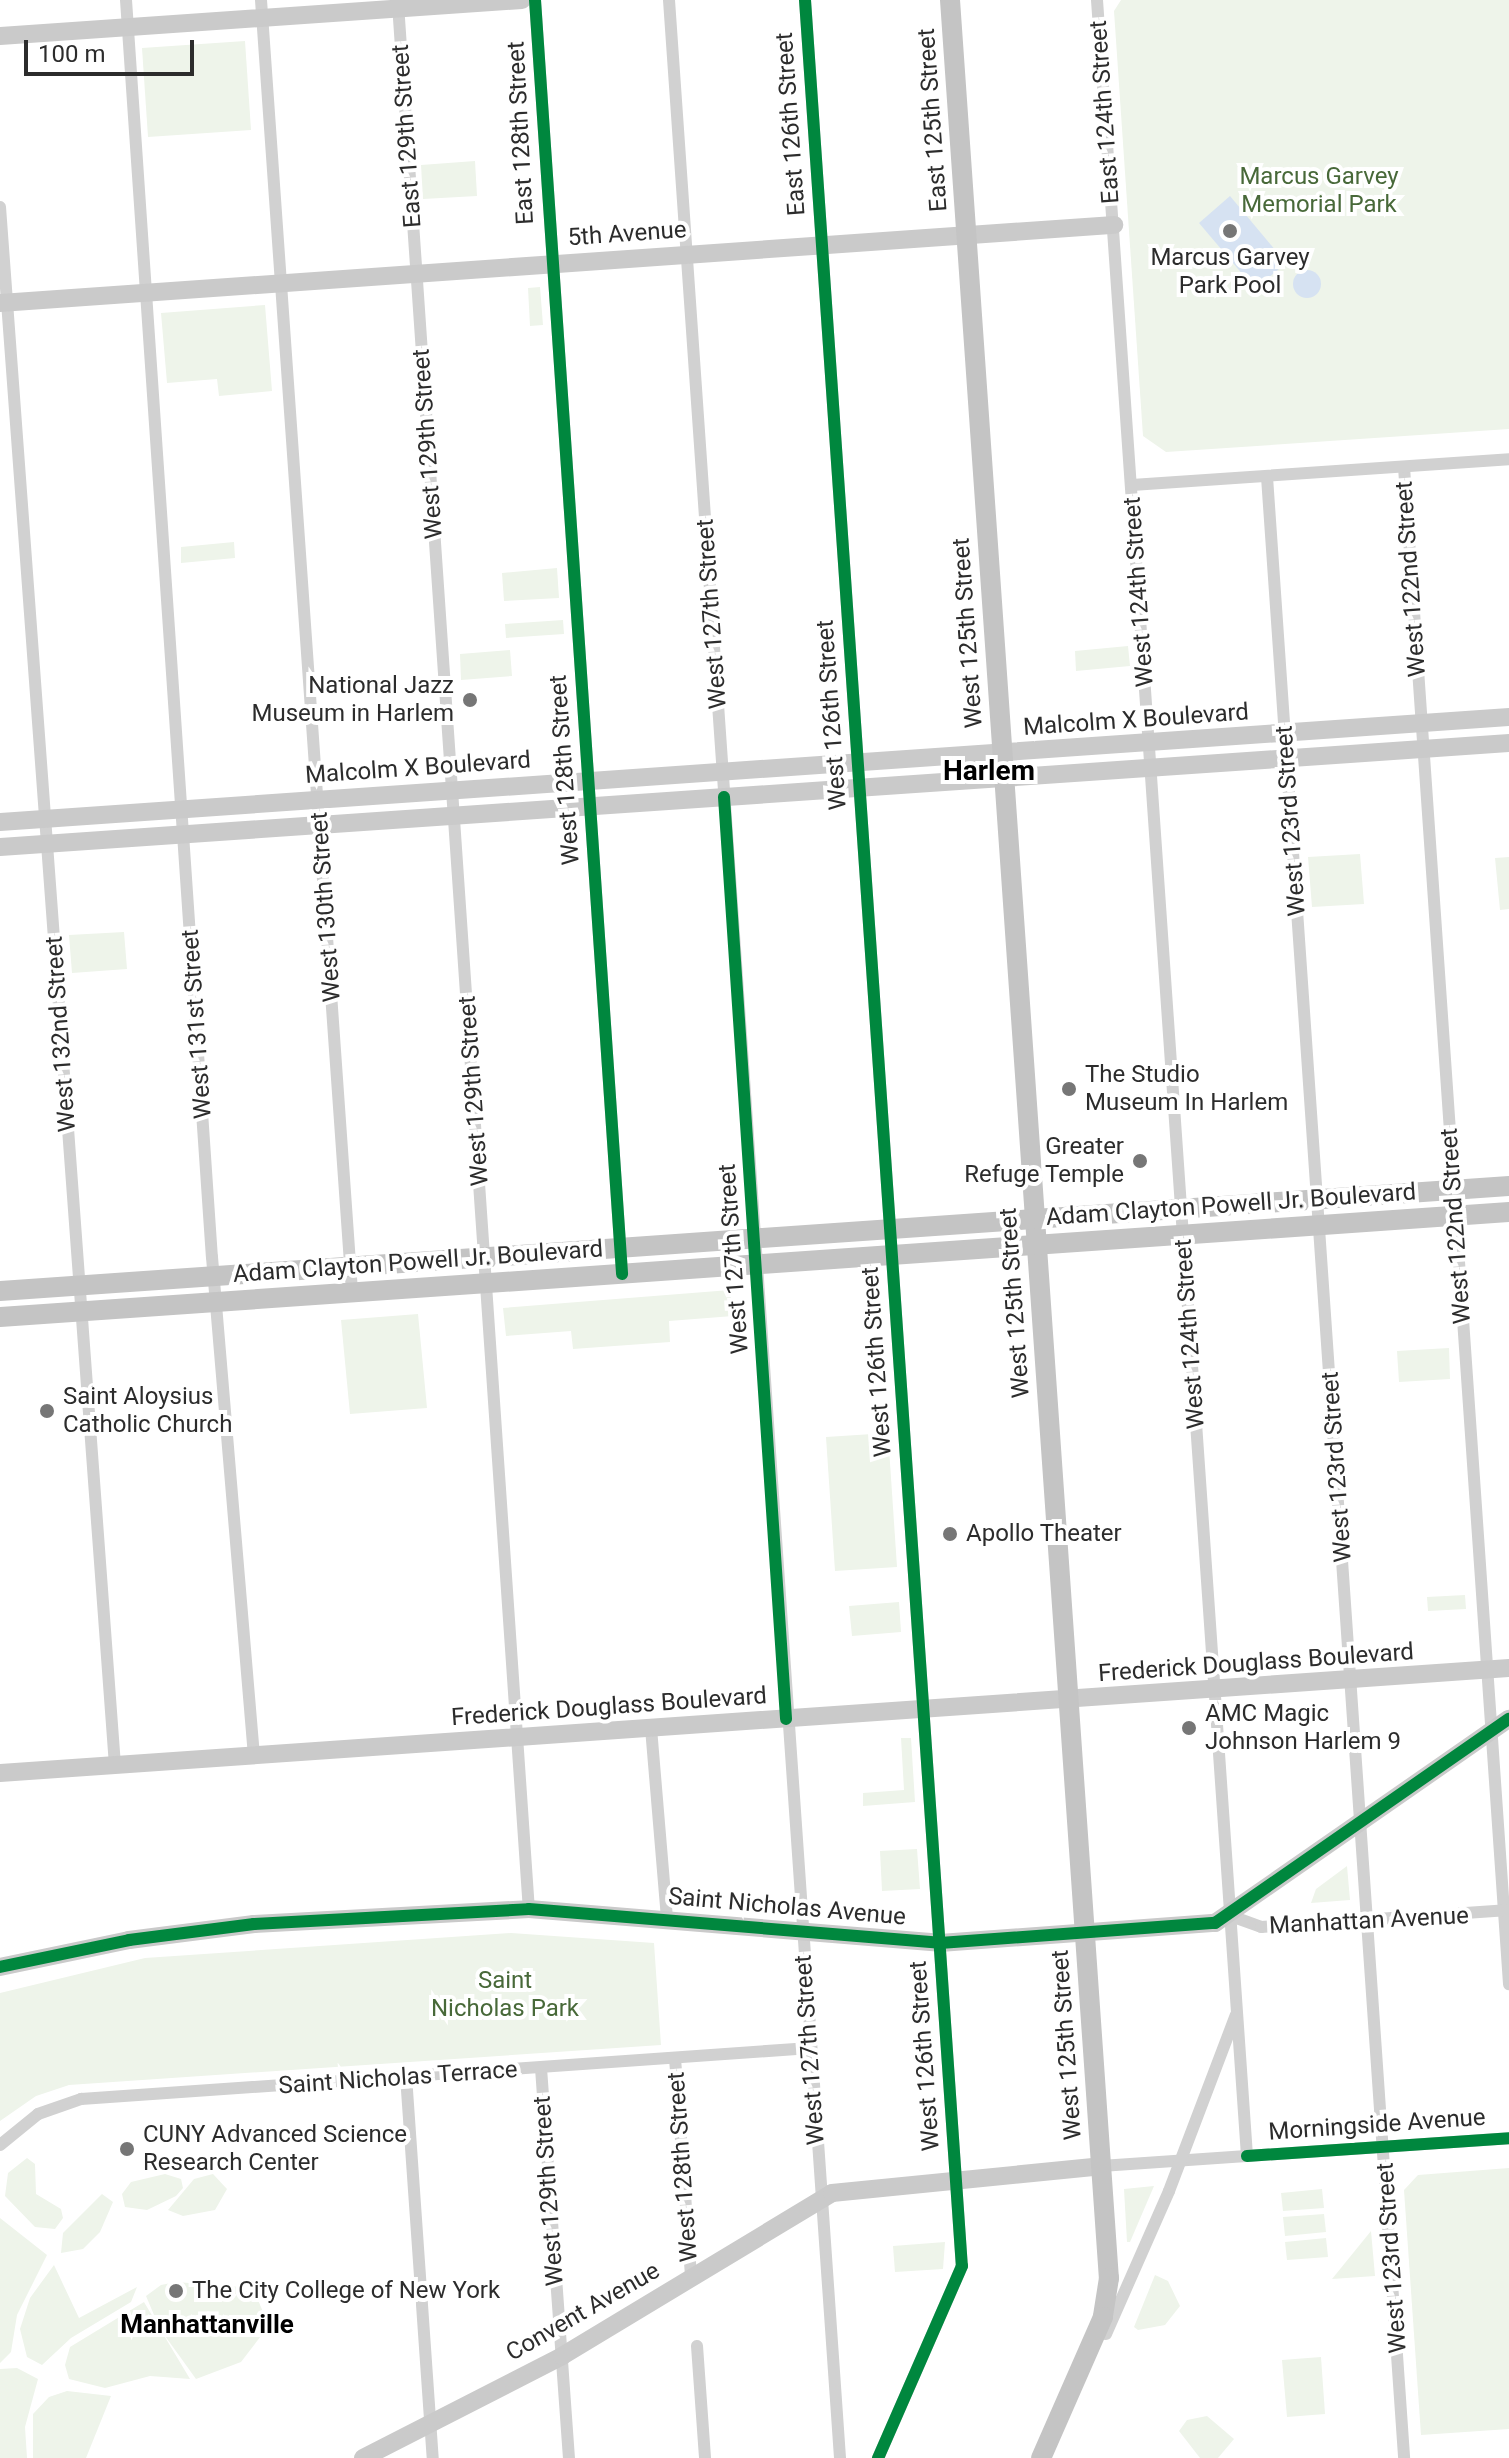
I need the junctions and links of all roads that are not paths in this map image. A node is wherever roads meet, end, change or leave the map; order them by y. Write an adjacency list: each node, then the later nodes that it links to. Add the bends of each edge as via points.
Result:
1 (126, 0): 10 (street, West 131st Street)
2 (522, 0): 8 (main road)
3 (535, 0): 17 (street, East 128th Street)
4 (669, 0): 16 (street, West 127th Street)
5 (805, 0): 15 (street, East 126th Street)
6 (950, 0): 14 (main road, East 125th Street)
7 (1097, 0): 13 (street, East 124th Street)
8 (398, 4): 9 (main road); 18 (street, East 129th Street)
9 (262, 9): 10 (main road); 19 (street, West 130th Street)
10 (128, 28): 11 (main road); 20 (street, West 131st Street)
11 (0, 36)
12 (0, 207): 21 (street, West 132nd Street)
13 (1114, 225): 14 (main road, 5th Avenue); 25 (street, West 124th Street)
14 (967, 236): 15 (main road, 5th Avenue); 32 (main road, West 125th Street)
15 (821, 245): 16 (main road, 5th Avenue); 34 (street, West 126th Street)
16 (686, 254): 17 (main road, 5th Avenue); 36 (street, West 127th Street)
17 (551, 263): 18 (main road, 5th Avenue); 38 (street, West 128th Street)
18 (416, 273): 19 (main road, 5th Avenue); 40 (street, West 129th Street)
19 (281, 282): 20 (main road, 5th Avenue); 42 (street, West 130th Street)
20 (147, 292): 21 (main road, 5th Avenue); 44 (street, West 131st Street)
21 (4, 303): 46 (street, West 132nd Street)
22 (1509, 459): 23 (street)
23 (1404, 467): 24 (street); 27 (street, West 122nd Street)
24 (1267, 477): 25 (street); 28 (street, West 123rd Street)
25 (1132, 485): 29 (street, West 124th Street)
26 (1509, 717): 27 (main road, Malcolm X Boulevard)
27 (1421, 723): 28 (main road, Malcolm X Boulevard); 31 (street, West 122nd Street)
28 (1285, 733): 29 (main road, Malcolm X Boulevard); 33 (street, West 123rd Street)
29 (1149, 742): 32 (main road, Malcolm X Boulevard); 35 (street, West 124th Street)
30 (1509, 743): 31 (main road, Malcolm X Boulevard)
31 (1423, 749): 33 (main road, Malcolm X Boulevard); 53 (street, West 122nd Street)
32 (1003, 753): 34 (main road, Malcolm X Boulevard); 37 (main road, West 125th Street)
33 (1287, 759): 35 (main road, Malcolm X Boulevard); 54 (street, West 123rd Street)
34 (858, 764): 36 (main road, Malcolm X Boulevard); 39 (street, West 126th Street)
35 (1151, 767): 37 (main road, Malcolm X Boulevard); 55 (street, West 124th Street)
36 (723, 772): 38 (main road, Malcolm X Boulevard); 41 (street, West 127th Street)
37 (1005, 779): 39 (main road, Malcolm X Boulevard); 58 (main road, West 125th Street)
38 (588, 780): 40 (main road, Malcolm X Boulevard); 43 (street, West 128th Street)
39 (859, 788): 41 (main road, Malcolm X Boulevard); 60 (street, West 126th Street)
40 (452, 789): 42 (main road, Malcolm X Boulevard); 45 (street, West 129th Street)
41 (724, 797): 43 (main road, Malcolm X Boulevard); 62 (street, West 127th Street)
42 (318, 799): 44 (main road, Malcolm X Boulevard); 48 (street, West 130th Street)
43 (590, 807): 45 (main road, Malcolm X Boulevard); 64 (street, West 128th Street)
44 (182, 808): 46 (main road, Malcolm X Boulevard); 49 (street, West 131st Street)
45 (454, 817): 48 (main road, Malcolm X Boulevard); 65 (street, West 129th Street)
46 (45, 818): 47 (main road, Malcolm X Boulevard); 50 (street, West 132nd Street)
47 (0, 822)
48 (320, 825): 49 (main road, Malcolm X Boulevard); 68 (street, West 130th Street)
49 (184, 835): 50 (main road, Malcolm X Boulevard); 70 (street, West 131st Street)
50 (47, 844): 51 (main road, Malcolm X Boulevard); 72 (street, West 132nd Street)
51 (0, 847)
52 (1509, 1186): 53 (main road, Adam Clayton Powell Jr. Boulevard)
53 (1453, 1190): 54 (main road, Adam Clayton Powell Jr. Boulevard); 57 (street, West 122nd Street)
54 (1317, 1199): 55 (main road, Adam Clayton Powell Jr. Boulevard); 59 (street, West 123rd Street)
55 (1182, 1209): 58 (main road, Adam Clayton Powell Jr. Boulevard); 61 (street, West 124th Street)
56 (1509, 1212): 57 (main road, Adam Clayton Powell Jr. Boulevard)
57 (1455, 1215): 59 (main road, Adam Clayton Powell Jr. Boulevard); 79 (street, West 122nd Street)
58 (1035, 1219): 60 (main road, Adam Clayton Powell Jr. Boulevard); 63 (main road, West 125th Street)
59 (1319, 1224): 61 (main road, Adam Clayton Powell Jr. Boulevard); 80 (street, West 123rd Street)
60 (890, 1230): 62 (main road, Adam Clayton Powell Jr. Boulevard); 66 (street, West 126th Street)
61 (1184, 1234): 63 (main road, Adam Clayton Powell Jr. Boulevard); 81 (street, West 124th Street)
62 (755, 1238): 64 (main road, Adam Clayton Powell Jr. Boulevard); 67 (street, West 127th Street)
63 (1037, 1244): 66 (main road, Adam Clayton Powell Jr. Boulevard); 82 (main road, West 125th Street)
64 (621, 1248): 65 (main road, Adam Clayton Powell Jr. Boulevard); 69 (street, West 128th Street)
65 (486, 1257): 68 (main road, Adam Clayton Powell Jr. Boulevard); 71 (street, West 129th Street)
66 (891, 1257): 67 (main road, Adam Clayton Powell Jr. Boulevard); 83 (street, West 126th Street)
67 (757, 1265): 69 (main road, Adam Clayton Powell Jr. Boulevard); 84 (street, West 127th Street)
68 (351, 1266): 70 (main road, Adam Clayton Powell Jr. Boulevard); 74 (street, West 130th Street)
69 (622, 1274): 71 (main road, Adam Clayton Powell Jr. Boulevard)
70 (215, 1275): 72 (main road, Adam Clayton Powell Jr. Boulevard); 75 (street, West 131st Street)
71 (487, 1283): 74 (main road, Adam Clayton Powell Jr. Boulevard); 88 (street, West 129th Street)
72 (79, 1285): 73 (main road, Adam Clayton Powell Jr. Boulevard); 76 (street, West 132nd Street)
73 (0, 1291)
74 (352, 1293): 75 (main road, Adam Clayton Powell Jr. Boulevard)
75 (218, 1302): 76 (main road, Adam Clayton Powell Jr. Boulevard); 89 (street, West 131st Street)
76 (81, 1311): 77 (main road, Adam Clayton Powell Jr. Boulevard); 90 (street, West 132nd Street)
77 (0, 1317)
78 (1509, 1668): 79 (main road, Frederick Douglass Boulevard)
79 (1487, 1670): 80 (main road, Frederick Douglass Boulevard); 87 (street, West 122nd Street)
80 (1352, 1680): 81 (main road, Frederick Douglass Boulevard); 92 (street, West 123rd Street)
81 (1215, 1691): 82 (main road, Frederick Douglass Boulevard); 95 (street, West 124th Street)
82 (1069, 1701): 83 (main road, Frederick Douglass Boulevard); 99 (main road, West 125th Street)
83 (923, 1709): 84 (main road, Frederick Douglass Boulevard); 100 (street, West 126th Street)
84 (786, 1719): 86 (main road, Frederick Douglass Boulevard); 98 (street, West 127th Street)
85 (1509, 1719): 87 (main road, Saint Nicholas Avenue)
86 (651, 1728): 88 (main road, Frederick Douglass Boulevard); 96 (street)
87 (1491, 1732): 92 (main road, Saint Nicholas Avenue); 94 (street, West 122nd Street)
88 (516, 1737): 89 (main road, Frederick Douglass Boulevard); 93 (street, West 129th Street)
89 (254, 1756): 90 (main road, Frederick Douglass Boulevard)
90 (115, 1765): 91 (main road, Frederick Douglass Boulevard)
91 (0, 1773)
92 (1361, 1825): 95 (main road, Saint Nicholas Avenue); 97 (street, West 123rd Street)
93 (529, 1909): 96 (main road, Saint Nicholas Avenue); 101 (main road, Saint Nicholas Avenue, via 240,1925 129,1940)
94 (1507, 1911): 97 (street, Manhattan Avenue); 102 (street, West 122nd Street)
95 (1231, 1916): 97 (street, Manhattan Avenue, via 1256,1927); 99 (main road, Saint Nicholas Avenue, via 1211,1924); 103 (street, West 124th Street)
96 (667, 1918): 98 (main road, Saint Nicholas Avenue)
97 (1367, 1919): 110 (street, West 123rd Street)
98 (801, 1930): 100 (main road, Saint Nicholas Avenue); 104 (street, West 127th Street)
99 (1085, 1932): 100 (main road, Saint Nicholas Avenue); 113 (main road, West 125th Street)
100 (940, 1943): 114 (street, West 126th Street)
101 (0, 1967)
102 (1509, 1984)
103 (1237, 2011): 111 (street, West 124th Street); 112 (street, West 125th Street)
104 (810, 2048): 105 (street, Saint Nicholas Terrace); 115 (street, West 127th Street)
105 (675, 2058): 106 (street, Saint Nicholas Terrace); 116 (street, West 128th Street)
106 (541, 2068): 107 (street, Saint Nicholas Terrace); 118 (street, West 129th Street)
107 (406, 2076): 109 (street, Saint Nicholas Terrace, via 81,2099 38,2114); 120 (street)
108 (1509, 2138): 110 (street, Morningside Avenue)
109 (0, 2145)
110 (1384, 2147): 111 (street, Morningside Avenue); 128 (street, West 123rd Street)
111 (1247, 2156): 112 (street, Morningside Avenue)
112 (1179, 2161): 113 (street, Morningside Avenue); 119 (street, West 125th Street, via 1117,2310)
113 (1101, 2166): 114 (main road, Morningside Avenue); 119 (main road, West 125th Street, via 1109,2296)
114 (956, 2181): 115 (main road, Morningside Avenue, via 838,2191); 126 (street, West 126th Street, via 961,2273)
115 (822, 2198): 116 (main road, Convent Avenue); 125 (street, West 127th Street)
116 (691, 2277): 118 (main road, Convent Avenue)
117 (697, 2346): 124 (street)
118 (562, 2356): 120 (main road, Convent Avenue); 123 (street, West 129th Street)
119 (1084, 2362): 127 (main road, West 125th Street)
120 (431, 2423): 121 (main road, Convent Avenue); 122 (street)
121 (363, 2458)
122 (433, 2458)
123 (569, 2458)
124 (705, 2458)
125 (840, 2458)
126 (878, 2458)
127 (1041, 2458)
128 (1404, 2458)

